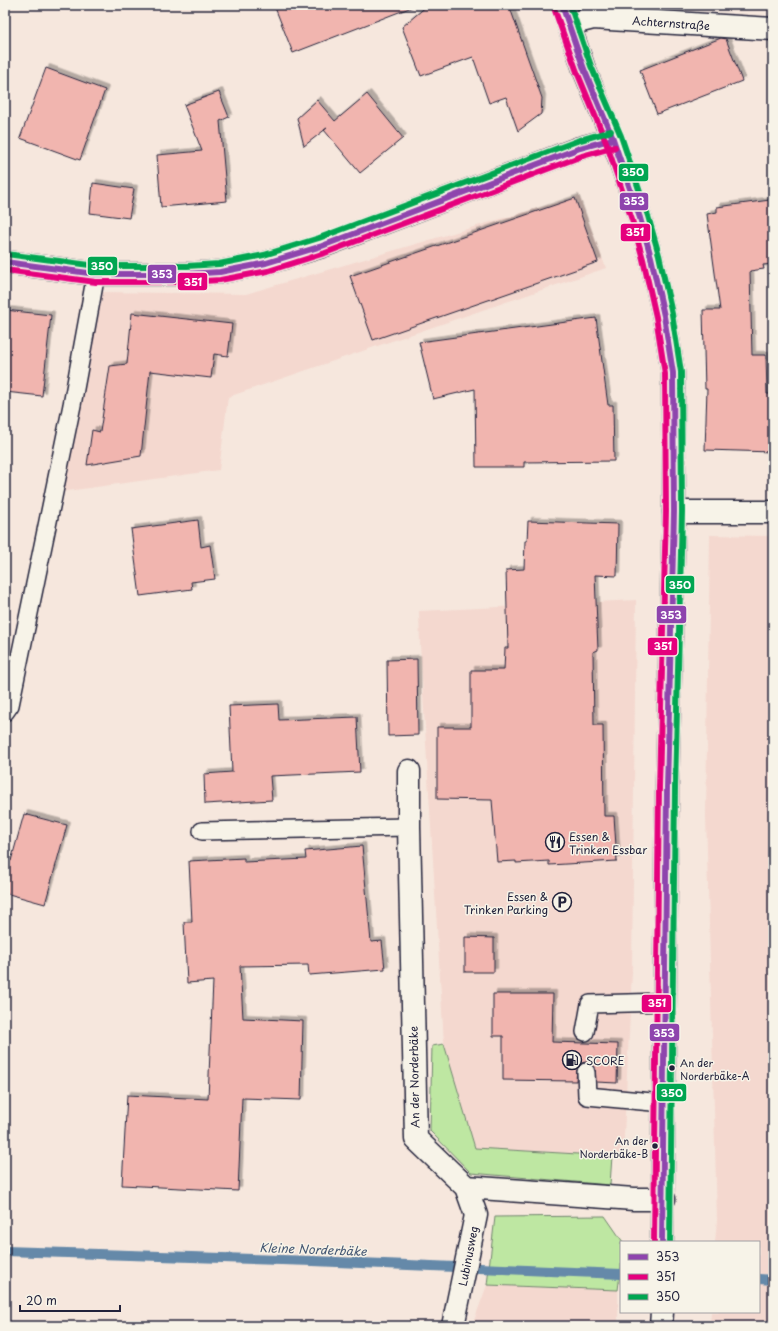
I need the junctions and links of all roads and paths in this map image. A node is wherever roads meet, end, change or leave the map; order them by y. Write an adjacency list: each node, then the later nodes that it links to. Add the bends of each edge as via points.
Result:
1 (566, 15): 2 (street, Achternstraße); 3 (street)
2 (773, 29)
3 (612, 139): 5 (street, via 543,161 322,246 266,263 220,272); 6 (street, via 640,218 664,316 673,373)
4 (5, 262): 5 (street)
5 (96, 274): 8 (lane, via 72,405 10,705)
6 (674, 512): 7 (street); 12 (street, via 667,788)
7 (773, 512)
8 (5, 712)
9 (409, 771): 10 (street, An der Norderbäke)
10 (409, 827): 11 (lane); 16 (street, An der Norderbäke, via 416,1139)
11 (202, 831)
12 (666, 1002): 13 (lane, via 590,1004); 15 (street)
13 (585, 1032)
14 (586, 1072): 15 (lane, via 587,1096)
15 (663, 1104): 17 (street)
16 (466, 1187): 17 (street); 20 (street, Lubinusweg, via 476,1215)
17 (664, 1199): 18 (street)
18 (662, 1232)
19 (662, 1313): 21 (street)
20 (453, 1326)
21 (661, 1326)

